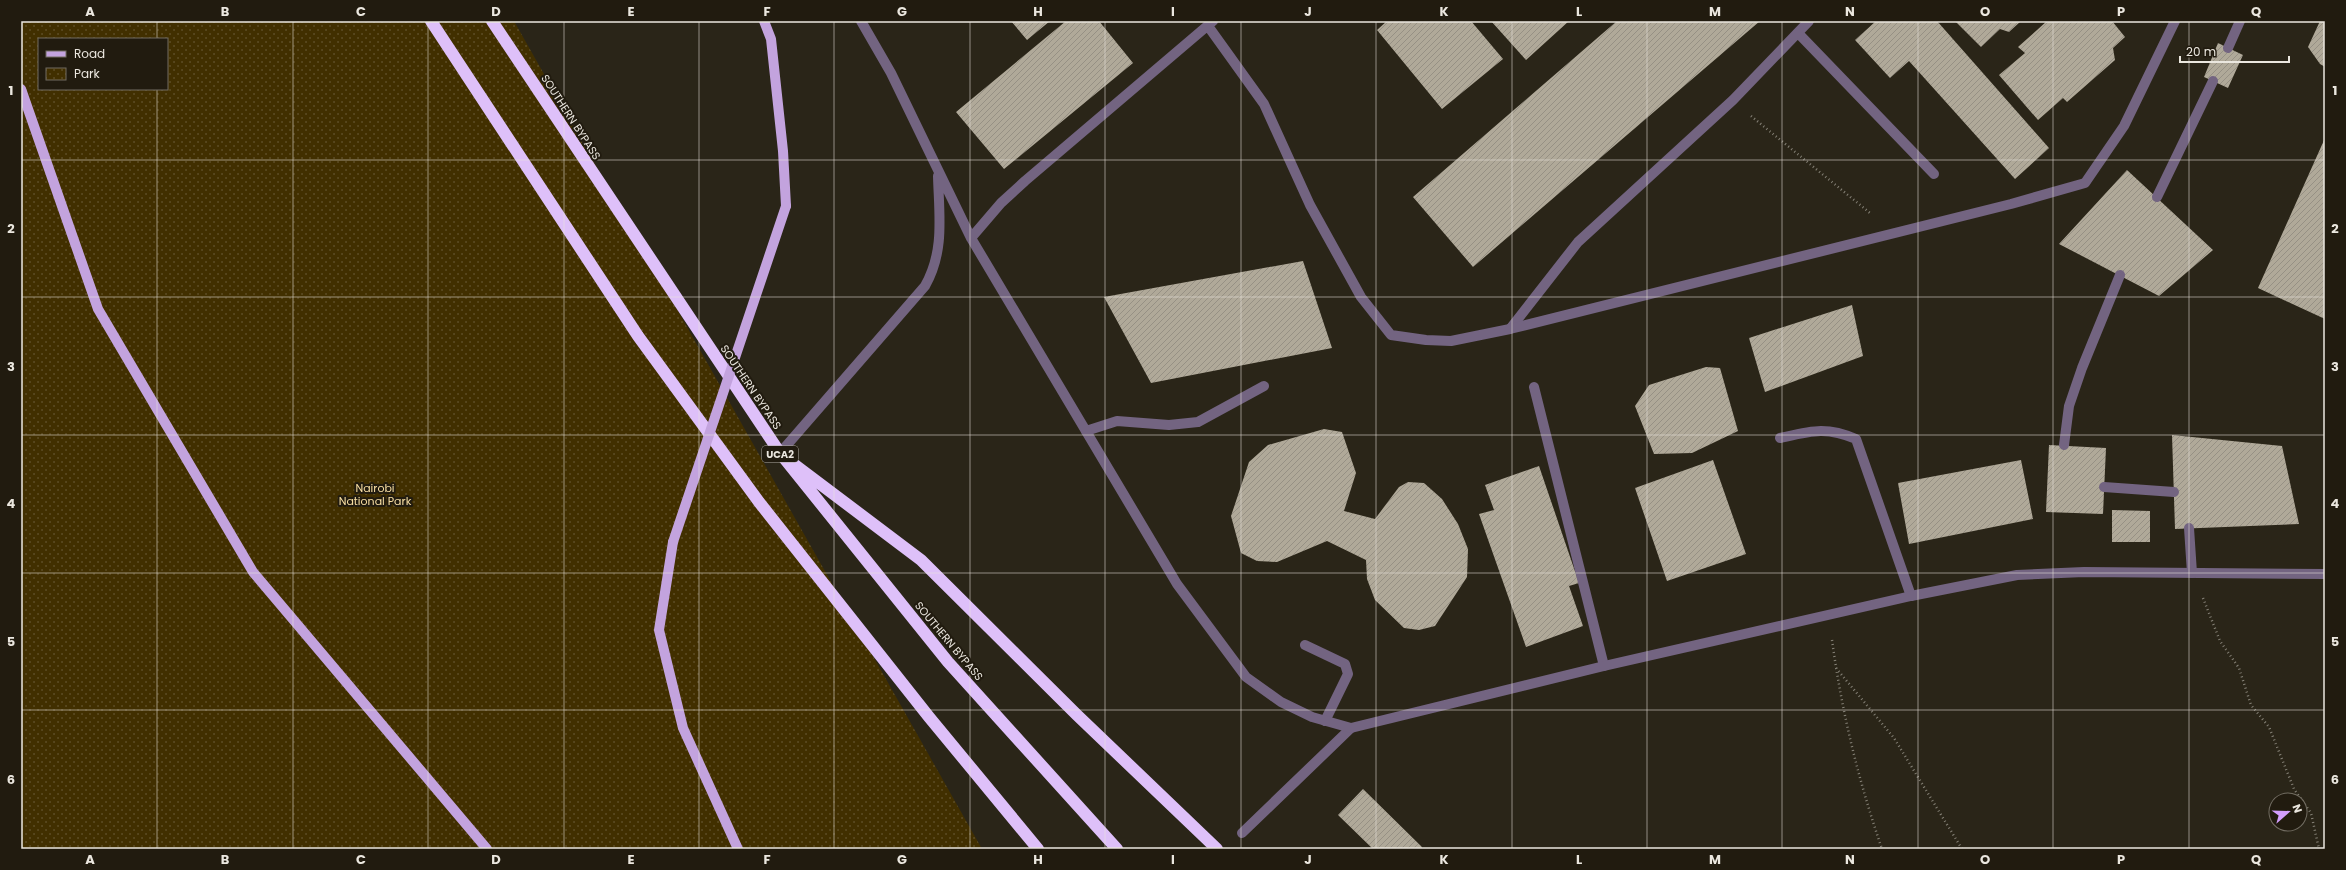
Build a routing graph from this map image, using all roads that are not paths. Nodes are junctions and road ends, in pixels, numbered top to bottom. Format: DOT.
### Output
graph roads {
  1 [pos="431,21"];
  2 [pos="492,21"];
  3 [pos="764,21"];
  4 [pos="861,21"];
  5 [pos="1809,21"];
  6 [pos="2175,21"];
  7 [pos="2240,21"];
  8 [pos="1211,23"];
  9 [pos="1798,33"];
  10 [pos="2228,48"];
  11 [pos="2213,81"];
  12 [pos="21,90"];
  13 [pos="938,172"];
  14 [pos="1934,174"];
  15 [pos="2157,197"];
  16 [pos="971,238"];
  17 [pos="2120,275"];
  18 [pos="1510,329"];
  19 [pos="1264,386"];
  20 [pos="1534,387"];
  21 [pos="1086,431"];
  22 [pos="1780,438"];
  23 [pos="2064,445"];
  24 [pos="780,453"];
  25 [pos="2104,487"];
  26 [pos="2174,492"];
  27 [pos="2188,528"];
  28 [pos="2192,573"];
  29 [pos="2325,574"];
  30 [pos="1911,596"];
  31 [pos="1305,645"];
  32 [pos="1604,666"];
  33 [pos="1325,721"];
  34 [pos="1351,728"];
  35 [pos="1242,833"];
  36 [pos="487,849"];
  37 [pos="738,849"];
  38 [pos="1038,849"];
  39 [pos="1117,849"];
  40 [pos="1217,849"];
  1 -- 38 [label="highway"];
  2 -- 24 [label="highway, SOUTHERN BYPASS / UCA2"];
  3 -- 37 [label="main road, bridge"];
  4 -- 13 [label="street"];
  5 -- 9 [label="street"];
  6 -- 18 [label="street"];
  7 -- 10 [label="street"];
  8 -- 16 [label="street"];
  8 -- 18 [label="street"];
  9 -- 14 [label="street"];
  9 -- 18 [label="street"];
  11 -- 15 [label="street"];
  12 -- 36 [label="main road"];
  13 -- 16 [label="street"];
  13 -- 24 [label="street"];
  16 -- 21 [label="street"];
  17 -- 23 [label="street"];
  19 -- 21 [label="street"];
  20 -- 32 [label="street"];
  21 -- 33 [label="street"];
  22 -- 30 [label="street"];
  24 -- 39 [label="highway, SOUTHERN BYPASS / UCA2"];
  24 -- 40 [label="highway"];
  25 -- 26 [label="street"];
  27 -- 28 [label="street"];
  28 -- 29 [label="street"];
  28 -- 30 [label="street"];
  30 -- 32 [label="street"];
  31 -- 33 [label="street"];
  32 -- 34 [label="street"];
  33 -- 34 [label="street"];
  34 -- 35 [label="street"];
}
